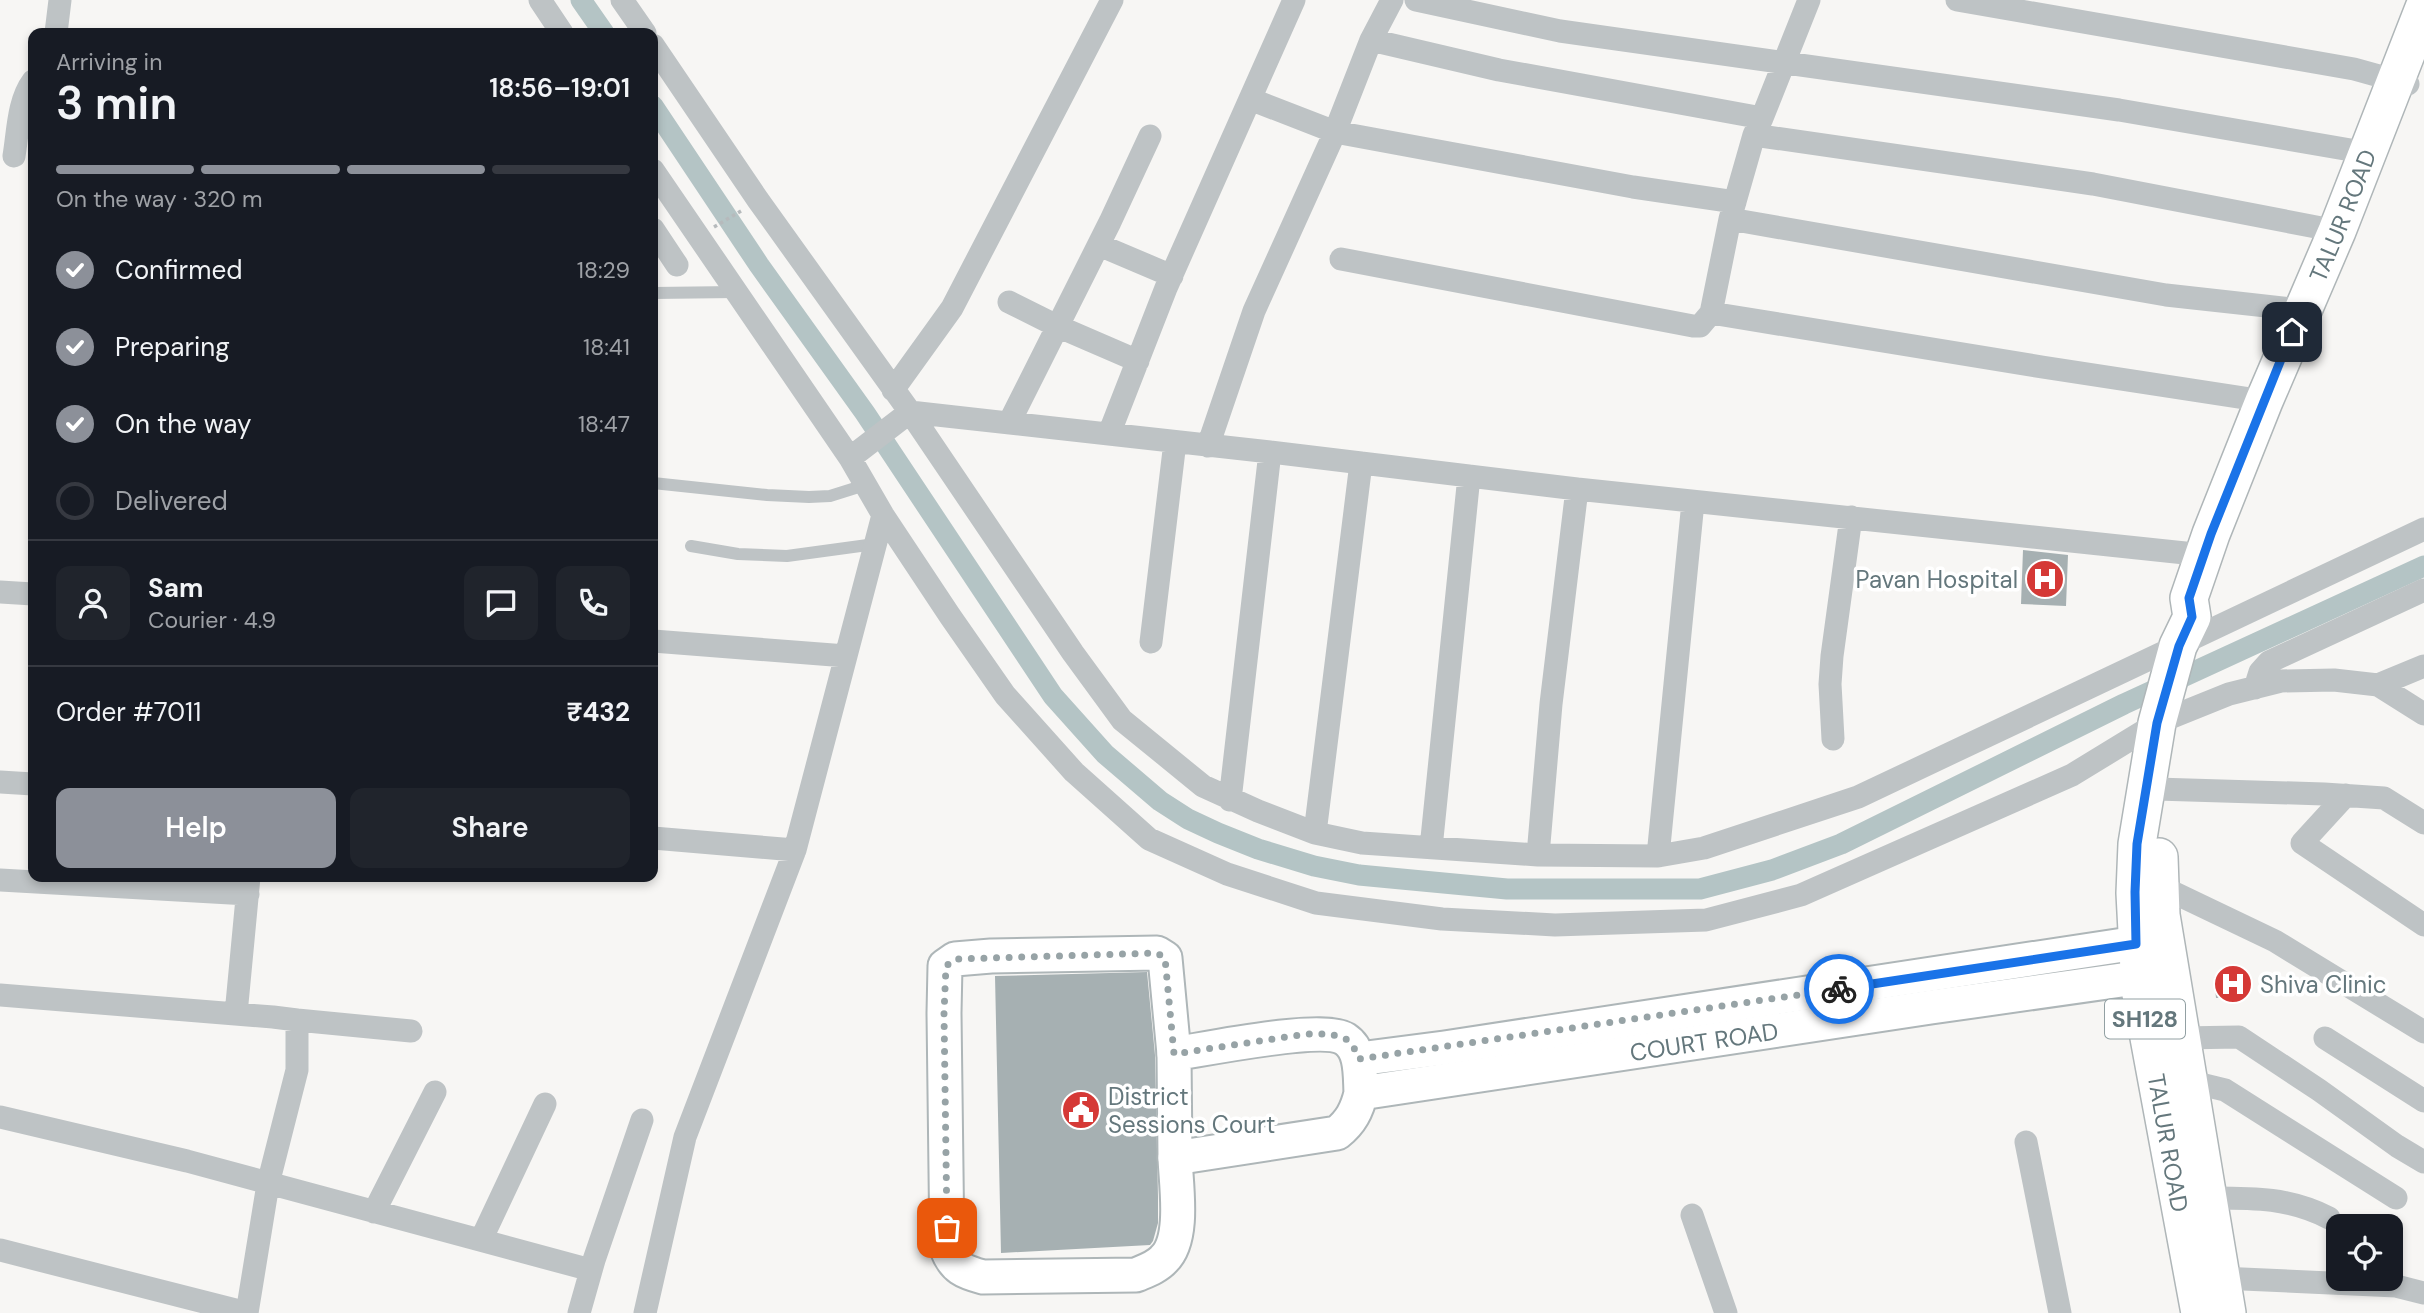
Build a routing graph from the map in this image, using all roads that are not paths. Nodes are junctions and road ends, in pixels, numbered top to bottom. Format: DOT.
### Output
graph roads {
  1 [pos="60,0"];
  2 [pos="540,0"];
  3 [pos="622,0"];
  4 [pos="1112,0"];
  5 [pos="1294,0"];
  6 [pos="1392,0"];
  7 [pos="1416,0"];
  8 [pos="1809,0"];
  9 [pos="1957,0"];
  10 [pos="2424,8"];
  11 [pos="57,28"];
  12 [pos="559,28"];
  13 [pos="642,28"];
  14 [pos="1371,40"];
  15 [pos="658,52"];
  16 [pos="1785,62"];
  17 [pos="2411,74"];
  18 [pos="28,87"];
  19 [pos="1250,99"];
  20 [pos="1758,127"];
  21 [pos="1335,132"];
  22 [pos="1150,136"];
  23 [pos="2368,153"];
  24 [pos="16,156"];
  25 [pos="658,177"];
  26 [pos="1732,210"];
  27 [pos="2337,231"];
  28 [pos="658,236"];
  29 [pos="1099,245"];
  30 [pos="1341,259"];
  31 [pos="677,265"];
  32 [pos="1172,276"];
  33 [pos="736,292"];
  34 [pos="658,293"];
  35 [pos="1009,302"];
  36 [pos="2302,310"];
  37 [pos="1711,313"];
  38 [pos="1057,326"];
  39 [pos="1138,360"];
  40 [pos="893,390"];
  41 [pos="2264,401"];
  42 [pos="903,417"];
  43 [pos="1009,423"];
  44 [pos="1108,435"];
  45 [pos="1175,442"];
  46 [pos="1208,446"];
  47 [pos="1270,452"];
  48 [pos="857,453"];
  49 [pos="1361,463"];
  50 [pos="1469,476"];
  51 [pos="658,483"];
  52 [pos="865,485"];
  53 [pos="1577,489"];
  54 [pos="1693,502"];
  55 [pos="883,515"];
  56 [pos="1851,517"];
  57 [pos="2424,529"];
  58 [pos="875,544"];
  59 [pos="691,546"];
  60 [pos="2204,555"];
  61 [pos="2424,590"];
  62 [pos="0,592"];
  63 [pos="28,594"];
  64 [pos="2185,632"];
  65 [pos="658,641"];
  66 [pos="1151,642"];
  67 [pos="846,656"];
  68 [pos="2424,666"];
  69 [pos="2378,685"];
  70 [pos="2255,688"];
  71 [pos="2424,714"];
  72 [pos="2157,723"];
  73 [pos="1833,739"];
  74 [pos="0,782"];
  75 [pos="28,785"];
  76 [pos="2156,789"];
  77 [pos="2346,795"];
  78 [pos="1230,800"];
  79 [pos="2424,823"];
  80 [pos="1315,833"];
  81 [pos="658,838"];
  82 [pos="1431,848"];
  83 [pos="795,850"];
  84 [pos="1538,855"];
  85 [pos="1658,856"];
  86 [pos="0,880"];
  87 [pos="28,881"];
  88 [pos="99,882"];
  89 [pos="248,885"];
  90 [pos="2160,886"];
  91 [pos="2424,925"];
  92 [pos="2152,959"];
  93 [pos="0,995"];
  94 [pos="236,1014"];
  95 [pos="297,1020"];
  96 [pos="411,1031"];
  97 [pos="2424,1032"];
  98 [pos="2181,1038"];
  99 [pos="2325,1038"];
  100 [pos="1174,1054"];
  101 [pos="1359,1059"];
  102 [pos="2188,1081"];
  103 [pos="435,1092"];
  104 [pos="1362,1093"];
  105 [pos="2424,1101"];
  106 [pos="545,1104"];
  107 [pos="0,1117"];
  108 [pos="642,1120"];
  109 [pos="2026,1142"];
  110 [pos="1175,1158"];
  111 [pos="2424,1162"];
  112 [pos="268,1184"];
  113 [pos="2206,1198"];
  114 [pos="2396,1198"];
  115 [pos="374,1212"];
  116 [pos="1692,1216"];
  117 [pos="2326,1216"];
  118 [pos="481,1240"];
  119 [pos="0,1250"];
  120 [pos="592,1270"];
  121 [pos="2424,1293"];
  122 [pos="2224,1296"];
  123 [pos="247,1313"];
  124 [pos="579,1313"];
  125 [pos="645,1313"];
  126 [pos="1726,1313"];
  127 [pos="2060,1313"];
  128 [pos="2200,1313"];
  1 -- 11 [label="street"];
  2 -- 12 [label="street"];
  3 -- 13 [label="street"];
  4 -- 40 [label="street"];
  5 -- 19 [label="street"];
  6 -- 14 [label="street"];
  7 -- 16 [label="street"];
  8 -- 16 [label="street"];
  9 -- 17 [label="street"];
  10 -- 17 [label="main road, TALUR ROAD / SH128"];
  14 -- 20 [label="street"];
  14 -- 21 [label="street"];
  15 -- 40 [label="street"];
  16 -- 20 [label="street"];
  16 -- 23 [label="street"];
  17 -- 23 [label="main road, TALUR ROAD / SH128"];
  17 -- 64 [label="main road, TALUR ROAD / SH128"];
  18 -- 24 [label="street"];
  19 -- 21 [label="street"];
  19 -- 32 [label="street"];
  20 -- 26 [label="street"];
  20 -- 27 [label="street"];
  21 -- 26 [label="street"];
  21 -- 46 [label="street"];
  22 -- 29 [label="street"];
  23 -- 27 [label="main road, TALUR ROAD / SH128"];
  25 -- 33 [label="street"];
  26 -- 36 [label="street"];
  26 -- 37 [label="street"];
  27 -- 36 [label="main road, TALUR ROAD / SH128"];
  28 -- 31 [label="street"];
  29 -- 32 [label="street"];
  29 -- 38 [label="street"];
  30 -- 37 [label="street"];
  32 -- 39 [label="street"];
  33 -- 34 [label="lane"];
  33 -- 48 [label="street"];
  35 -- 38 [label="street"];
  36 -- 41 [label="main road, TALUR ROAD / SH128"];
  37 -- 41 [label="street"];
  38 -- 39 [label="street"];
  38 -- 43 [label="street"];
  39 -- 44 [label="street"];
  40 -- 42 [label="street"];
  41 -- 60 [label="main road, TALUR ROAD / SH128"];
  42 -- 43 [label="street"];
  42 -- 48 [label="street"];
  42 -- 78 [label="street"];
  43 -- 44 [label="street"];
  44 -- 45 [label="street"];
  45 -- 46 [label="street"];
  45 -- 66 [label="street"];
  46 -- 47 [label="street"];
  47 -- 49 [label="street"];
  47 -- 78 [label="street"];
  48 -- 52 [label="street"];
  49 -- 50 [label="street"];
  49 -- 80 [label="street"];
  50 -- 53 [label="street"];
  50 -- 82 [label="street"];
  51 -- 52 [label="lane"];
  52 -- 55 [label="street"];
  53 -- 54 [label="street"];
  53 -- 84 [label="street"];
  54 -- 56 [label="street"];
  54 -- 85 [label="street"];
  55 -- 58 [label="street"];
  55 -- 72 [label="street"];
  56 -- 60 [label="street"];
  56 -- 73 [label="street"];
  57 -- 64 [label="street"];
  58 -- 59 [label="lane"];
  58 -- 67 [label="street"];
  60 -- 64 [label="main road, TALUR ROAD / SH128"];
  61 -- 70 [label="street"];
  62 -- 63 [label="street"];
  64 -- 72 [label="main road, TALUR ROAD / SH128"];
  64 -- 85 [label="street"];
  65 -- 67 [label="street"];
  67 -- 83 [label="street"];
  68 -- 69 [label="street"];
  69 -- 70 [label="street"];
  69 -- 71 [label="street"];
  70 -- 72 [label="street"];
  72 -- 76 [label="main road, TALUR ROAD / SH128"];
  72 -- 92 [label="main road, TALUR ROAD / SH128"];
  74 -- 75 [label="street"];
  76 -- 77 [label="street"];
  76 -- 90 [label="main road, TALUR ROAD / SH128"];
  77 -- 79 [label="street"];
  77 -- 91 [label="street"];
  78 -- 80 [label="street"];
  80 -- 82 [label="street"];
  81 -- 83 [label="street"];
  82 -- 84 [label="street"];
  83 -- 125 [label="street"];
  84 -- 85 [label="street"];
  86 -- 87 [label="street"];
  88 -- 89 [label="street"];
  89 -- 94 [label="street"];
  90 -- 92 [label="main road, TALUR ROAD / SH128"];
  90 -- 97 [label="street"];
  92 -- 98 [label="main road, TALUR ROAD / SH128"];
  92 -- 101 [label="street, COURT ROAD"];
  92 -- 104 [label="street, COURT ROAD"];
  92 -- 128 [label="main road, TALUR ROAD / SH128"];
  93 -- 94 [label="street"];
  94 -- 95 [label="street"];
  95 -- 96 [label="street"];
  95 -- 112 [label="street"];
  98 -- 102 [label="main road, TALUR ROAD / SH128"];
  98 -- 111 [label="street"];
  99 -- 105 [label="street"];
  100 -- 101 [label="street"];
  100 -- 110 [label="street"];
  100 -- 110 [label="street"];
  101 -- 104 [label="street"];
  102 -- 113 [label="main road, TALUR ROAD / SH128"];
  102 -- 114 [label="street"];
  103 -- 115 [label="street"];
  104 -- 110 [label="street"];
  106 -- 118 [label="street"];
  107 -- 112 [label="street"];
  108 -- 120 [label="street"];
  109 -- 127 [label="street"];
  112 -- 115 [label="street"];
  112 -- 123 [label="street"];
  113 -- 117 [label="street"];
  113 -- 122 [label="main road, TALUR ROAD / SH128"];
  115 -- 118 [label="street"];
  116 -- 126 [label="street"];
  118 -- 120 [label="street"];
  119 -- 123 [label="street"];
  120 -- 124 [label="street"];
  121 -- 122 [label="street"];
}
